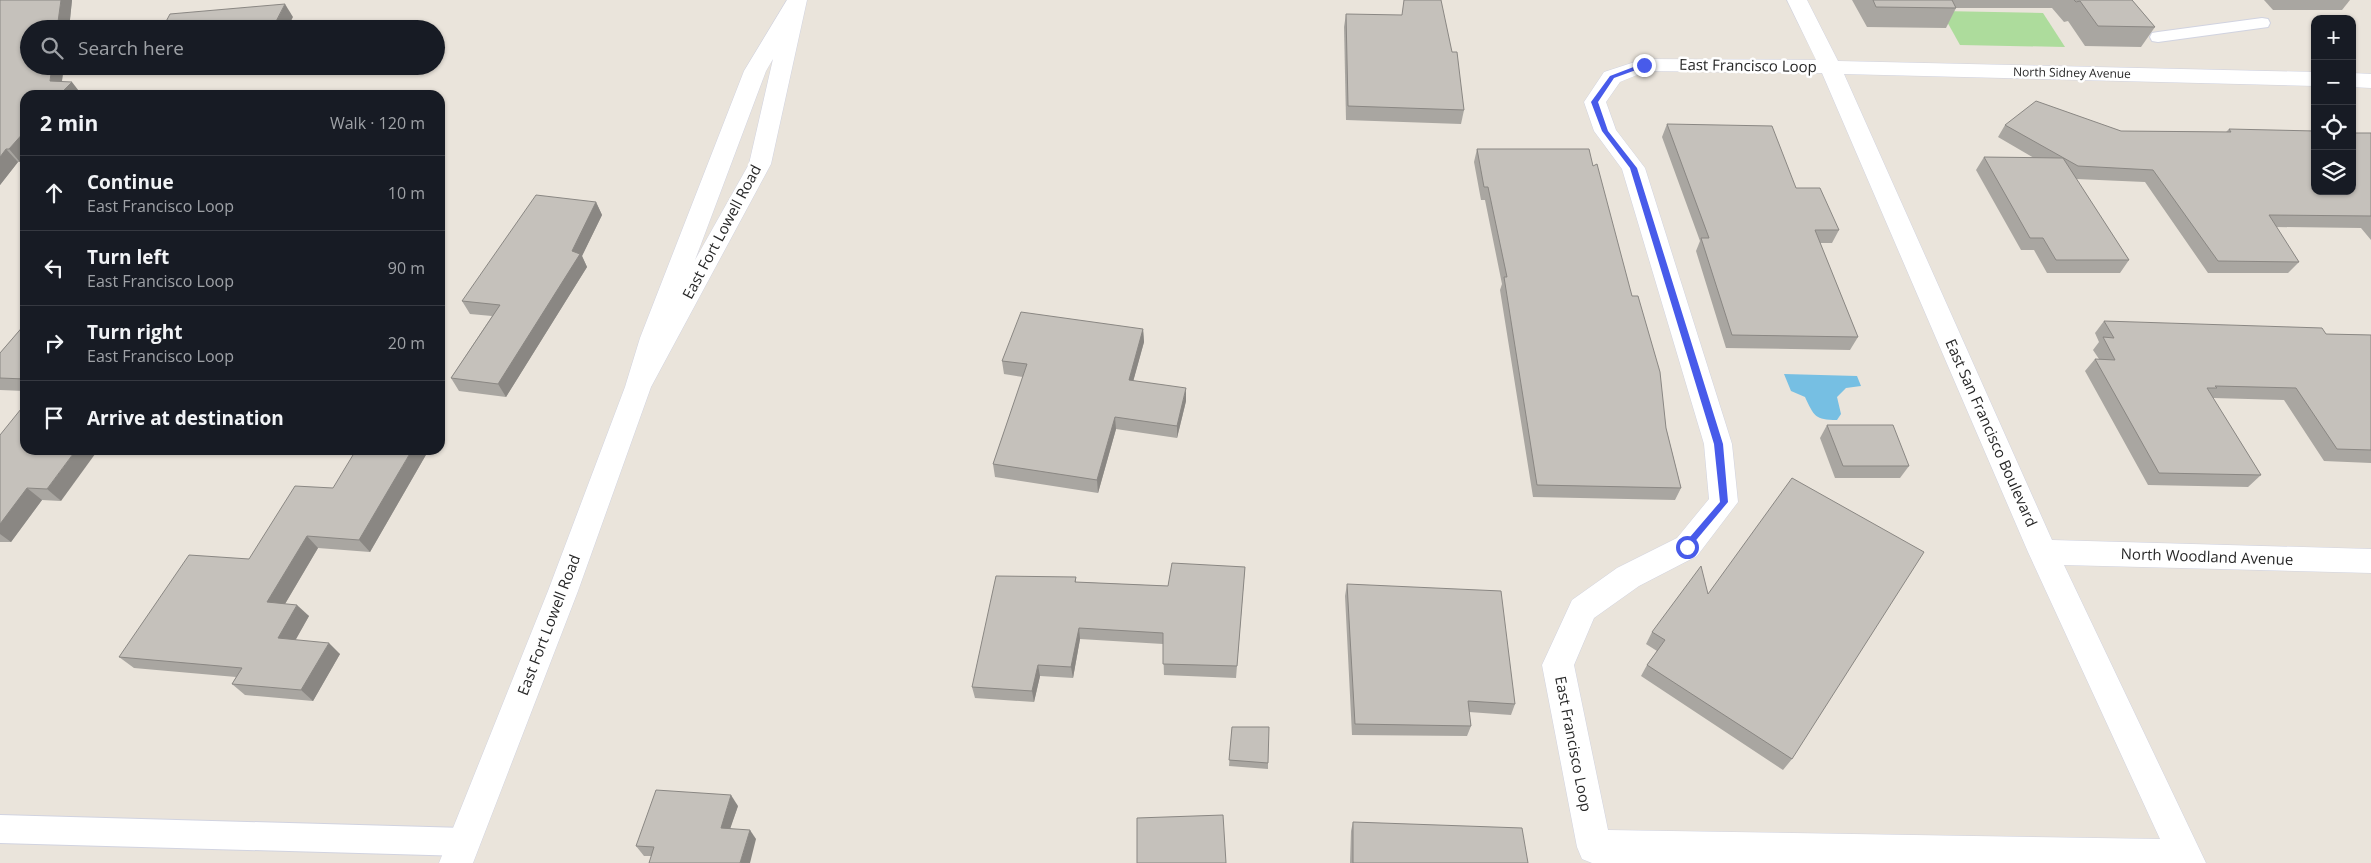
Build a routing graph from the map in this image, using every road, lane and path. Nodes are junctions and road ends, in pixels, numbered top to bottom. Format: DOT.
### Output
graph roads {
  1 [pos="1797,0"];
  2 [pos="795,4"];
  3 [pos="2262,23"];
  4 [pos="2158,36"];
  5 [pos="1830,67"];
  6 [pos="2311,79"];
  7 [pos="2356,80"];
  8 [pos="2371,81"];
  9 [pos="638,387"];
  10 [pos="2043,552"];
  11 [pos="2371,561"];
  12 [pos="0,829"];
  13 [pos="460,853"];
  14 [pos="2187,859"];
  1 -- 5 [label="street, East San Francisco Boulevard"];
  2 -- 9 [label="street, East Fort Lowell Road"];
  2 -- 9 [label="street, East Fort Lowell Road"];
  3 -- 4 [label="lane"];
  5 -- 6 [label="street, North Sidney Avenue"];
  5 -- 10 [label="street, East San Francisco Boulevard"];
  5 -- 14 [label="street, East Francisco Loop"];
  7 -- 8 [label="street"];
  9 -- 13 [label="street, East Fort Lowell Road"];
  10 -- 11 [label="street, North Woodland Avenue"];
  10 -- 14 [label="street, East San Francisco Boulevard"];
  12 -- 13 [label="lane"];
}
